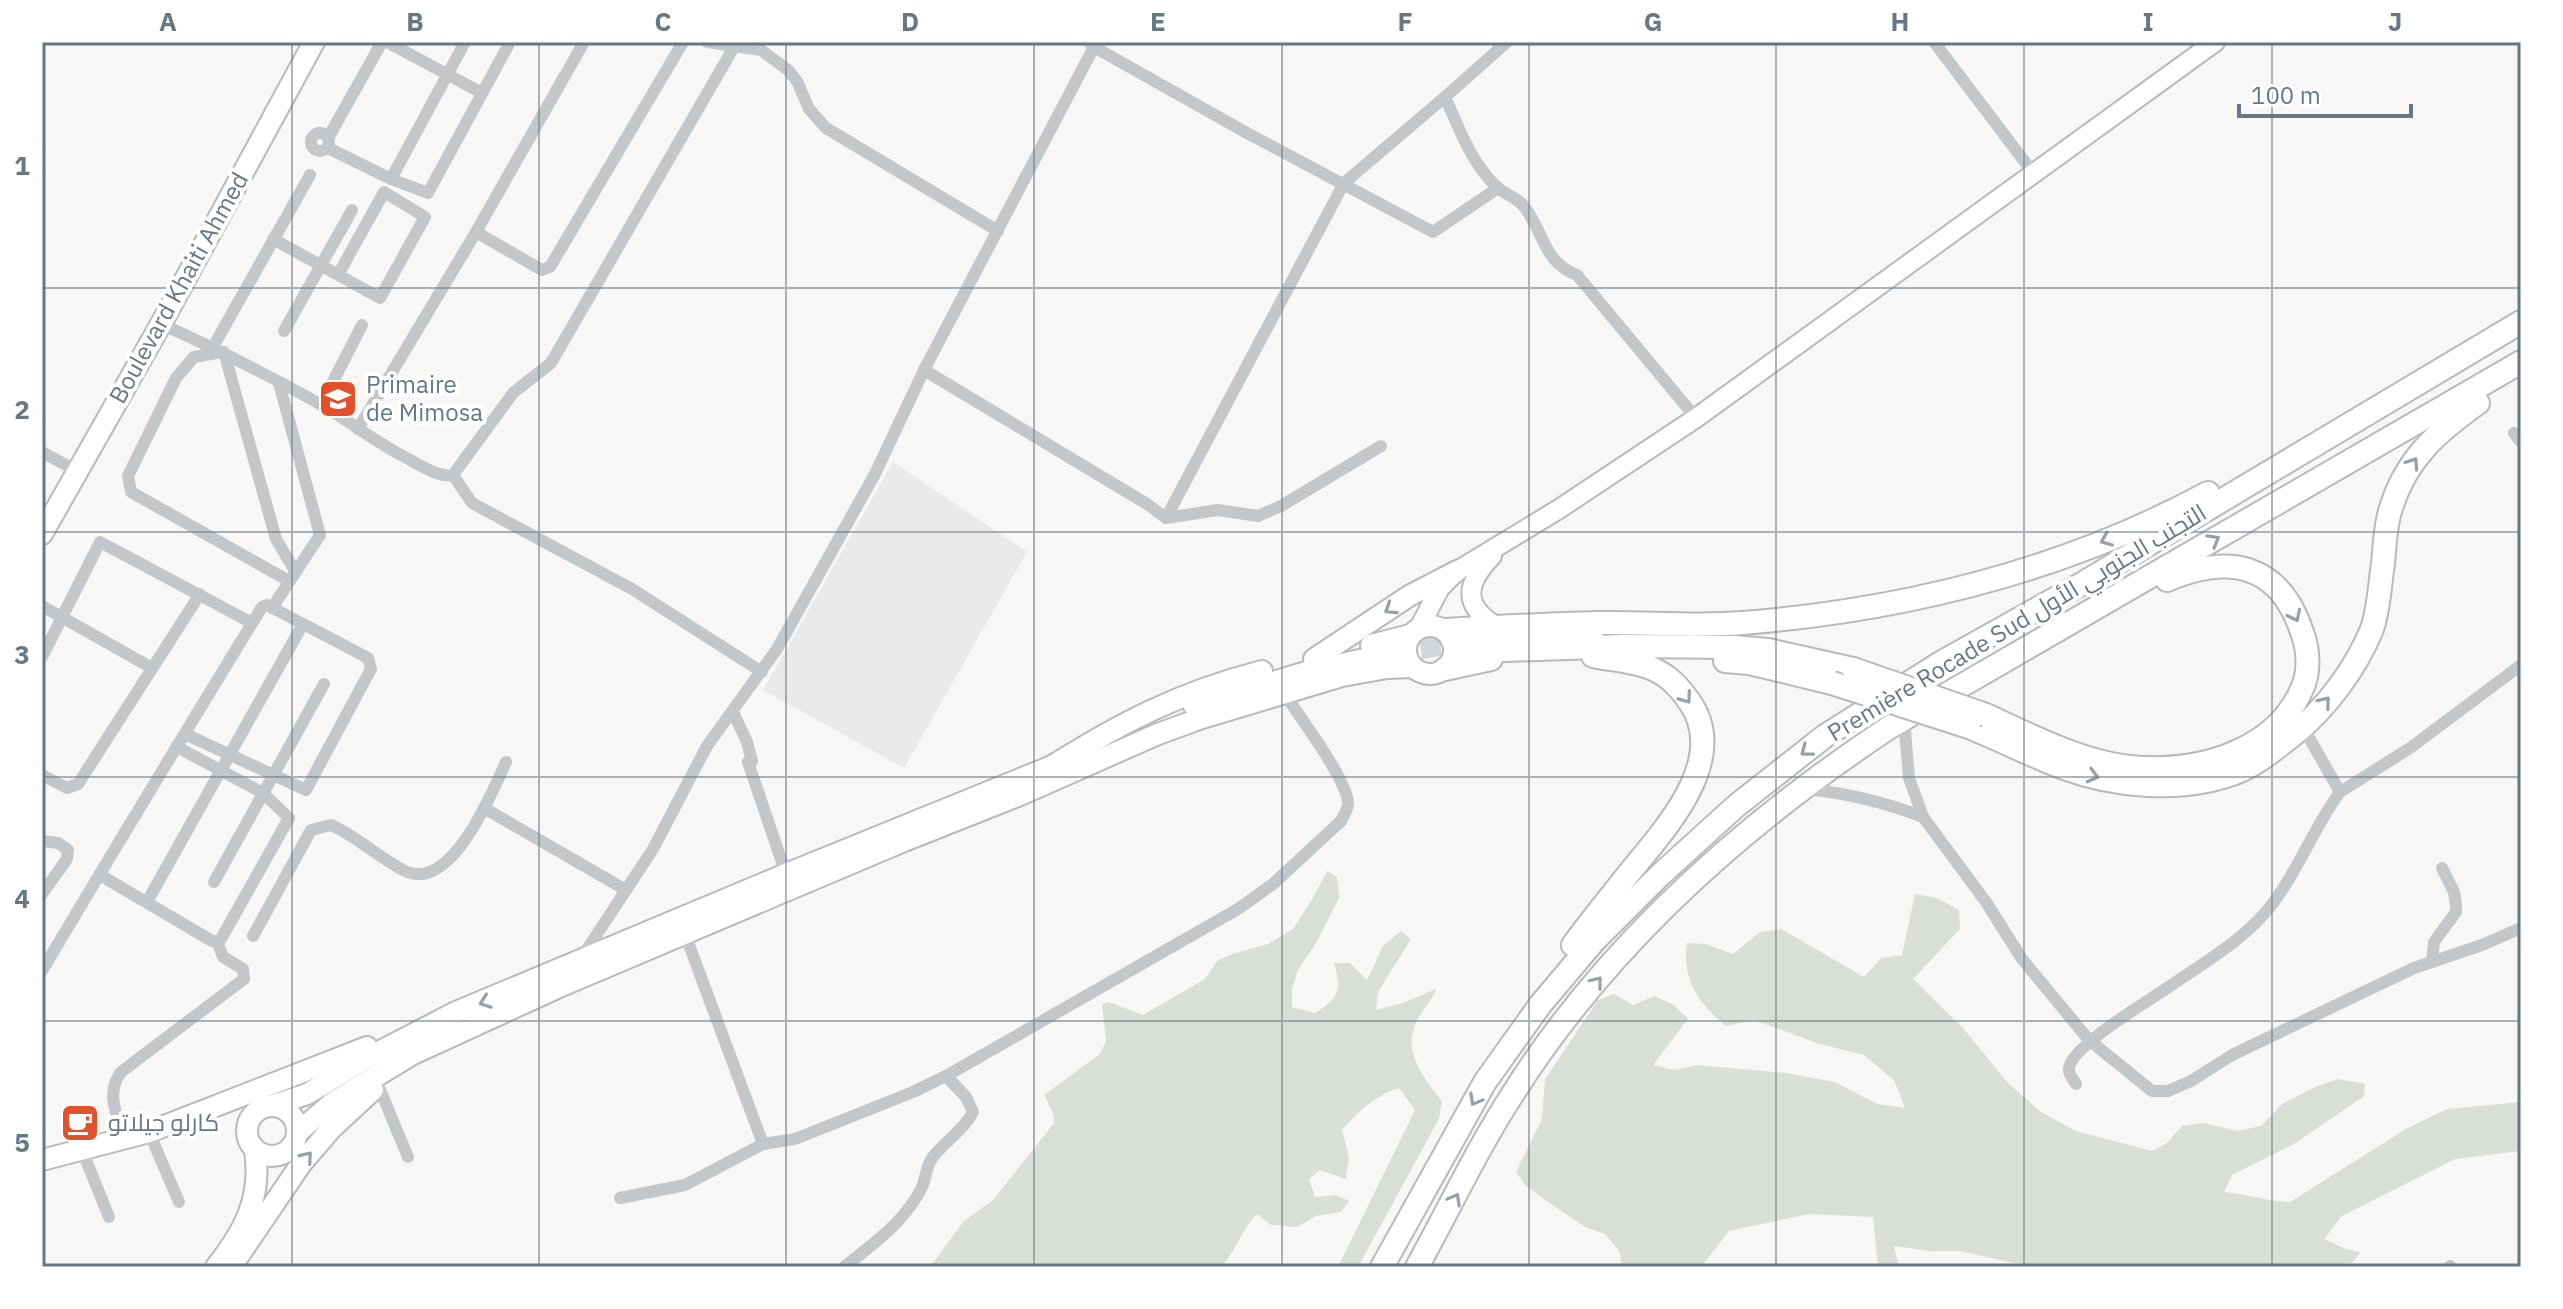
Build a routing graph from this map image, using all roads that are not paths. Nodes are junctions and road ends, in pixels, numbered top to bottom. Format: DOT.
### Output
graph roads {
  1 [pos="314,42"];
  2 [pos="385,42"];
  3 [pos="465,42"];
  4 [pos="510,42"];
  5 [pos="584,42"];
  6 [pos="683,42"];
  7 [pos="707,42"];
  8 [pos="1507,42"];
  9 [pos="1934,42"];
  10 [pos="2215,42"];
  11 [pos="1092,45"];
  12 [pos="762,46"];
  13 [pos="734,47"];
  14 [pos="447,74"];
  15 [pos="482,93"];
  16 [pos="1445,97"];
  17 [pos="2034,174"];
  18 [pos="310,175"];
  19 [pos="391,179"];
  20 [pos="1344,183"];
  21 [pos="1498,188"];
  22 [pos="352,210"];
  23 [pos="998,231"];
  24 [pos="476,232"];
  25 [pos="273,239"];
  26 [pos="321,266"];
  27 [pos="338,275"];
  28 [pos="2521,321"];
  29 [pos="161,324"];
  30 [pos="362,325"];
  31 [pos="284,331"];
  32 [pos="220,350"];
  33 [pos="2521,362"];
  34 [pos="924,370"];
  35 [pos="2521,373"];
  36 [pos="279,383"];
  37 [pos="321,405"];
  38 [pos="1696,418"];
  39 [pos="358,429"];
  40 [pos="1381,446"];
  41 [pos="42,452"];
  42 [pos="77,471"];
  43 [pos="453,475"];
  44 [pos="1559,509"];
  45 [pos="1166,518"];
  46 [pos="42,534"];
  47 [pos="1496,553"];
  48 [pos="1457,571"];
  49 [pos="292,576"];
  50 [pos="200,594"];
  51 [pos="42,606"];
  52 [pos="272,608"];
  53 [pos="1839,613"];
  54 [pos="62,617"];
  55 [pos="252,623"];
  56 [pos="303,624"];
  57 [pos="1498,627"];
  58 [pos="1414,632"];
  59 [pos="1447,633"];
  60 [pos="1613,637"];
  61 [pos="1477,641"];
  62 [pos="1768,650"];
  63 [pos="1391,653"];
  64 [pos="1593,656"];
  65 [pos="42,657"];
  66 [pos="1314,659"];
  67 [pos="2521,665"];
  68 [pos="1413,667"];
  69 [pos="152,668"];
  70 [pos="1445,669"];
  71 [pos="762,672"];
  72 [pos="1983,672"];
  73 [pos="324,684"];
  74 [pos="1284,693"];
  75 [pos="733,712"];
  76 [pos="1904,719"];
  77 [pos="1978,721"];
  78 [pos="2303,727"];
  79 [pos="185,734"];
  80 [pos="177,747"];
  81 [pos="229,756"];
  82 [pos="506,762"];
  83 [pos="1049,768"];
  84 [pos="223,769"];
  85 [pos="42,775"];
  86 [pos="273,777"];
  87 [pos="1803,789"];
  88 [pos="2340,792"];
  89 [pos="263,793"];
  90 [pos="484,808"];
  91 [pos="1923,817"];
  92 [pos="42,841"];
  93 [pos="2442,868"];
  94 [pos="786,874"];
  95 [pos="100,875"];
  96 [pos="214,882"];
  97 [pos="626,890"];
  98 [pos="42,894"];
  99 [pos="147,902"];
  100 [pos="2521,928"];
  101 [pos="685,934"];
  102 [pos="253,936"];
  103 [pos="217,941"];
  104 [pos="2432,962"];
  105 [pos="578,963"];
  106 [pos="42,971"];
  107 [pos="456,1012"];
  108 [pos="2089,1040"];
  109 [pos="434,1045"];
  110 [pos="1499,1060"];
  111 [pos="946,1076"];
  112 [pos="2076,1084"];
  113 [pos="378,1085"];
  114 [pos="274,1105"];
  115 [pos="252,1114"];
  116 [pos="192,1116"];
  117 [pos="149,1132"];
  118 [pos="297,1133"];
  119 [pos="125,1139"];
  120 [pos="763,1144"];
  121 [pos="82,1150"];
  122 [pos="255,1150"];
  123 [pos="285,1153"];
  124 [pos="408,1157"];
  125 [pos="42,1160"];
  126 [pos="620,1198"];
  127 [pos="179,1202"];
  128 [pos="109,1217"];
  129 [pos="235,1263"];
  130 [pos="216,1267"];
  131 [pos="844,1267"];
  132 [pos="1382,1267"];
  133 [pos="1417,1267"];
  1 -- 29 [label="highway, Boulevard Khaiti Ahmed"];
  2 -- 14 [label="street"];
  2 -- 19 [label="street"];
  3 -- 14 [label="street"];
  4 -- 15 [label="street"];
  5 -- 24 [label="street"];
  6 -- 24 [label="street"];
  7 -- 13 [label="street"];
  8 -- 16 [label="street"];
  9 -- 17 [label="street"];
  10 -- 17 [label="main road"];
  11 -- 20 [label="street"];
  11 -- 23 [label="street"];
  12 -- 13 [label="street"];
  12 -- 23 [label="street"];
  13 -- 43 [label="street"];
  14 -- 15 [label="street"];
  14 -- 19 [label="street"];
  15 -- 19 [label="street"];
  16 -- 20 [label="street"];
  16 -- 21 [label="street"];
  17 -- 38 [label="main road"];
  18 -- 25 [label="street"];
  20 -- 21 [label="street"];
  20 -- 45 [label="street"];
  21 -- 38 [label="street"];
  22 -- 26 [label="street"];
  23 -- 34 [label="street"];
  24 -- 39 [label="street"];
  25 -- 26 [label="street"];
  25 -- 32 [label="street"];
  26 -- 27 [label="street"];
  26 -- 31 [label="street"];
  27 -- 27 [label="street"];
  28 -- 53 [label="highway, one-way"];
  28 -- 110 [label="highway, Première Rocade Sud التجنب الجنوبي الأول, one-way"];
  29 -- 32 [label="street"];
  29 -- 42 [label="highway, Boulevard Khaiti Ahmed"];
  30 -- 37 [label="street"];
  32 -- 36 [label="street"];
  32 -- 49 [label="street"];
  32 -- 49 [label="street"];
  72 -- 33 [label="highway, Première Rocade Sud التجنب الجنوبي الأول, one-way"];
  34 -- 45 [label="street"];
  34 -- 71 [label="street"];
  78 -- 35 [label="highway, one-way"];
  36 -- 37 [label="street"];
  36 -- 49 [label="street"];
  37 -- 39 [label="street"];
  38 -- 44 [label="main road"];
  39 -- 43 [label="street"];
  40 -- 45 [label="street"];
  41 -- 42 [label="street"];
  42 -- 46 [label="highway, Boulevard Khaiti Ahmed"];
  43 -- 71 [label="street"];
  44 -- 47 [label="main road"];
  44 -- 48 [label="main road"];
  47 -- 57 [label="main road"];
  47 -- 59 [label="main road"];
  48 -- 58 [label="main road"];
  48 -- 66 [label="highway, one-way"];
  49 -- 52 [label="street"];
  50 -- 54 [label="street"];
  50 -- 55 [label="street"];
  50 -- 69 [label="street"];
  51 -- 54 [label="street"];
  52 -- 55 [label="street"];
  52 -- 56 [label="street"];
  53 -- 57 [label="highway"];
  53 -- 60 [label="highway"];
  54 -- 65 [label="street"];
  54 -- 69 [label="street"];
  55 -- 79 [label="street"];
  56 -- 81 [label="street"];
  56 -- 86 [label="street"];
  57 -- 59 [label="highway"];
  58 -- 59 [label="highway"];
  58 -- 66 [label="highway"];
  58 -- 68 [label="highway"];
  59 -- 62 [label="highway"];
  59 -- 70 [label="highway"];
  60 -- 61 [label="highway"];
  60 -- 62 [label="highway"];
  62 -- 77 [label="highway, bridge"];
  63 -- 83 [label="highway"];
  64 -- 70 [label="highway"];
  64 -- 77 [label="highway, bridge"];
  64 -- 110 [label="highway, one-way"];
  66 -- 83 [label="highway"];
  67 -- 88 [label="street"];
  68 -- 70 [label="highway"];
  68 -- 74 [label="highway"];
  69 -- 85 [label="street"];
  71 -- 75 [label="street"];
  72 -- 76 [label="highway, Première Rocade Sud التجنب الجنوبي الأول"];
  72 -- 77 [label="highway, one-way"];
  73 -- 86 [label="street"];
  74 -- 101 [label="highway"];
  74 -- 111 [label="street"];
  75 -- 94 [label="street"];
  75 -- 97 [label="street"];
  76 -- 87 [label="highway, Première Rocade Sud التجنب الجنوبي الأول"];
  76 -- 91 [label="street"];
  77 -- 78 [label="highway, one-way"];
  78 -- 88 [label="street"];
  79 -- 80 [label="street"];
  79 -- 81 [label="street"];
  80 -- 84 [label="street"];
  80 -- 95 [label="street"];
  81 -- 84 [label="street"];
  81 -- 86 [label="street"];
  82 -- 90 [label="street"];
  83 -- 94 [label="highway"];
  84 -- 89 [label="street"];
  84 -- 99 [label="street"];
  86 -- 89 [label="street"];
  87 -- 91 [label="street"];
  133 -- 87 [label="highway, Première Rocade Sud التجنب الجنوبي الأول, one-way"];
  88 -- 108 [label="street"];
  89 -- 96 [label="street"];
  89 -- 103 [label="street"];
  90 -- 97 [label="street"];
  90 -- 102 [label="street"];
  91 -- 108 [label="street"];
  92 -- 98 [label="street"];
  93 -- 104 [label="street"];
  94 -- 105 [label="highway"];
  95 -- 99 [label="street"];
  95 -- 106 [label="street"];
  97 -- 105 [label="street"];
  99 -- 103 [label="street"];
  100 -- 104 [label="street"];
  101 -- 109 [label="highway"];
  101 -- 120 [label="street"];
  103 -- 119 [label="street"];
  104 -- 108 [label="street"];
  105 -- 107 [label="highway, one-way"];
  107 -- 114 [label="highway"];
  107 -- 116 [label="highway"];
  108 -- 112 [label="street"];
  109 -- 113 [label="highway"];
  109 -- 118 [label="highway"];
  110 -- 132 [label="highway, Première Rocade Sud التجنب الجنوبي الأول, one-way"];
  111 -- 120 [label="street"];
  111 -- 131 [label="street"];
  113 -- 124 [label="street"];
  129 -- 113 [label="highway, one-way"];
  114 -- 115 [label="highway"];
  114 -- 118 [label="highway"];
  115 -- 116 [label="highway"];
  115 -- 122 [label="highway"];
  116 -- 117 [label="highway"];
  117 -- 119 [label="highway"];
  117 -- 127 [label="street"];
  118 -- 123 [label="highway"];
  119 -- 121 [label="highway"];
  120 -- 126 [label="street"];
  121 -- 125 [label="highway"];
  121 -- 128 [label="street"];
  122 -- 123 [label="highway"];
  122 -- 130 [label="highway"];
  123 -- 129 [label="highway"];
}
